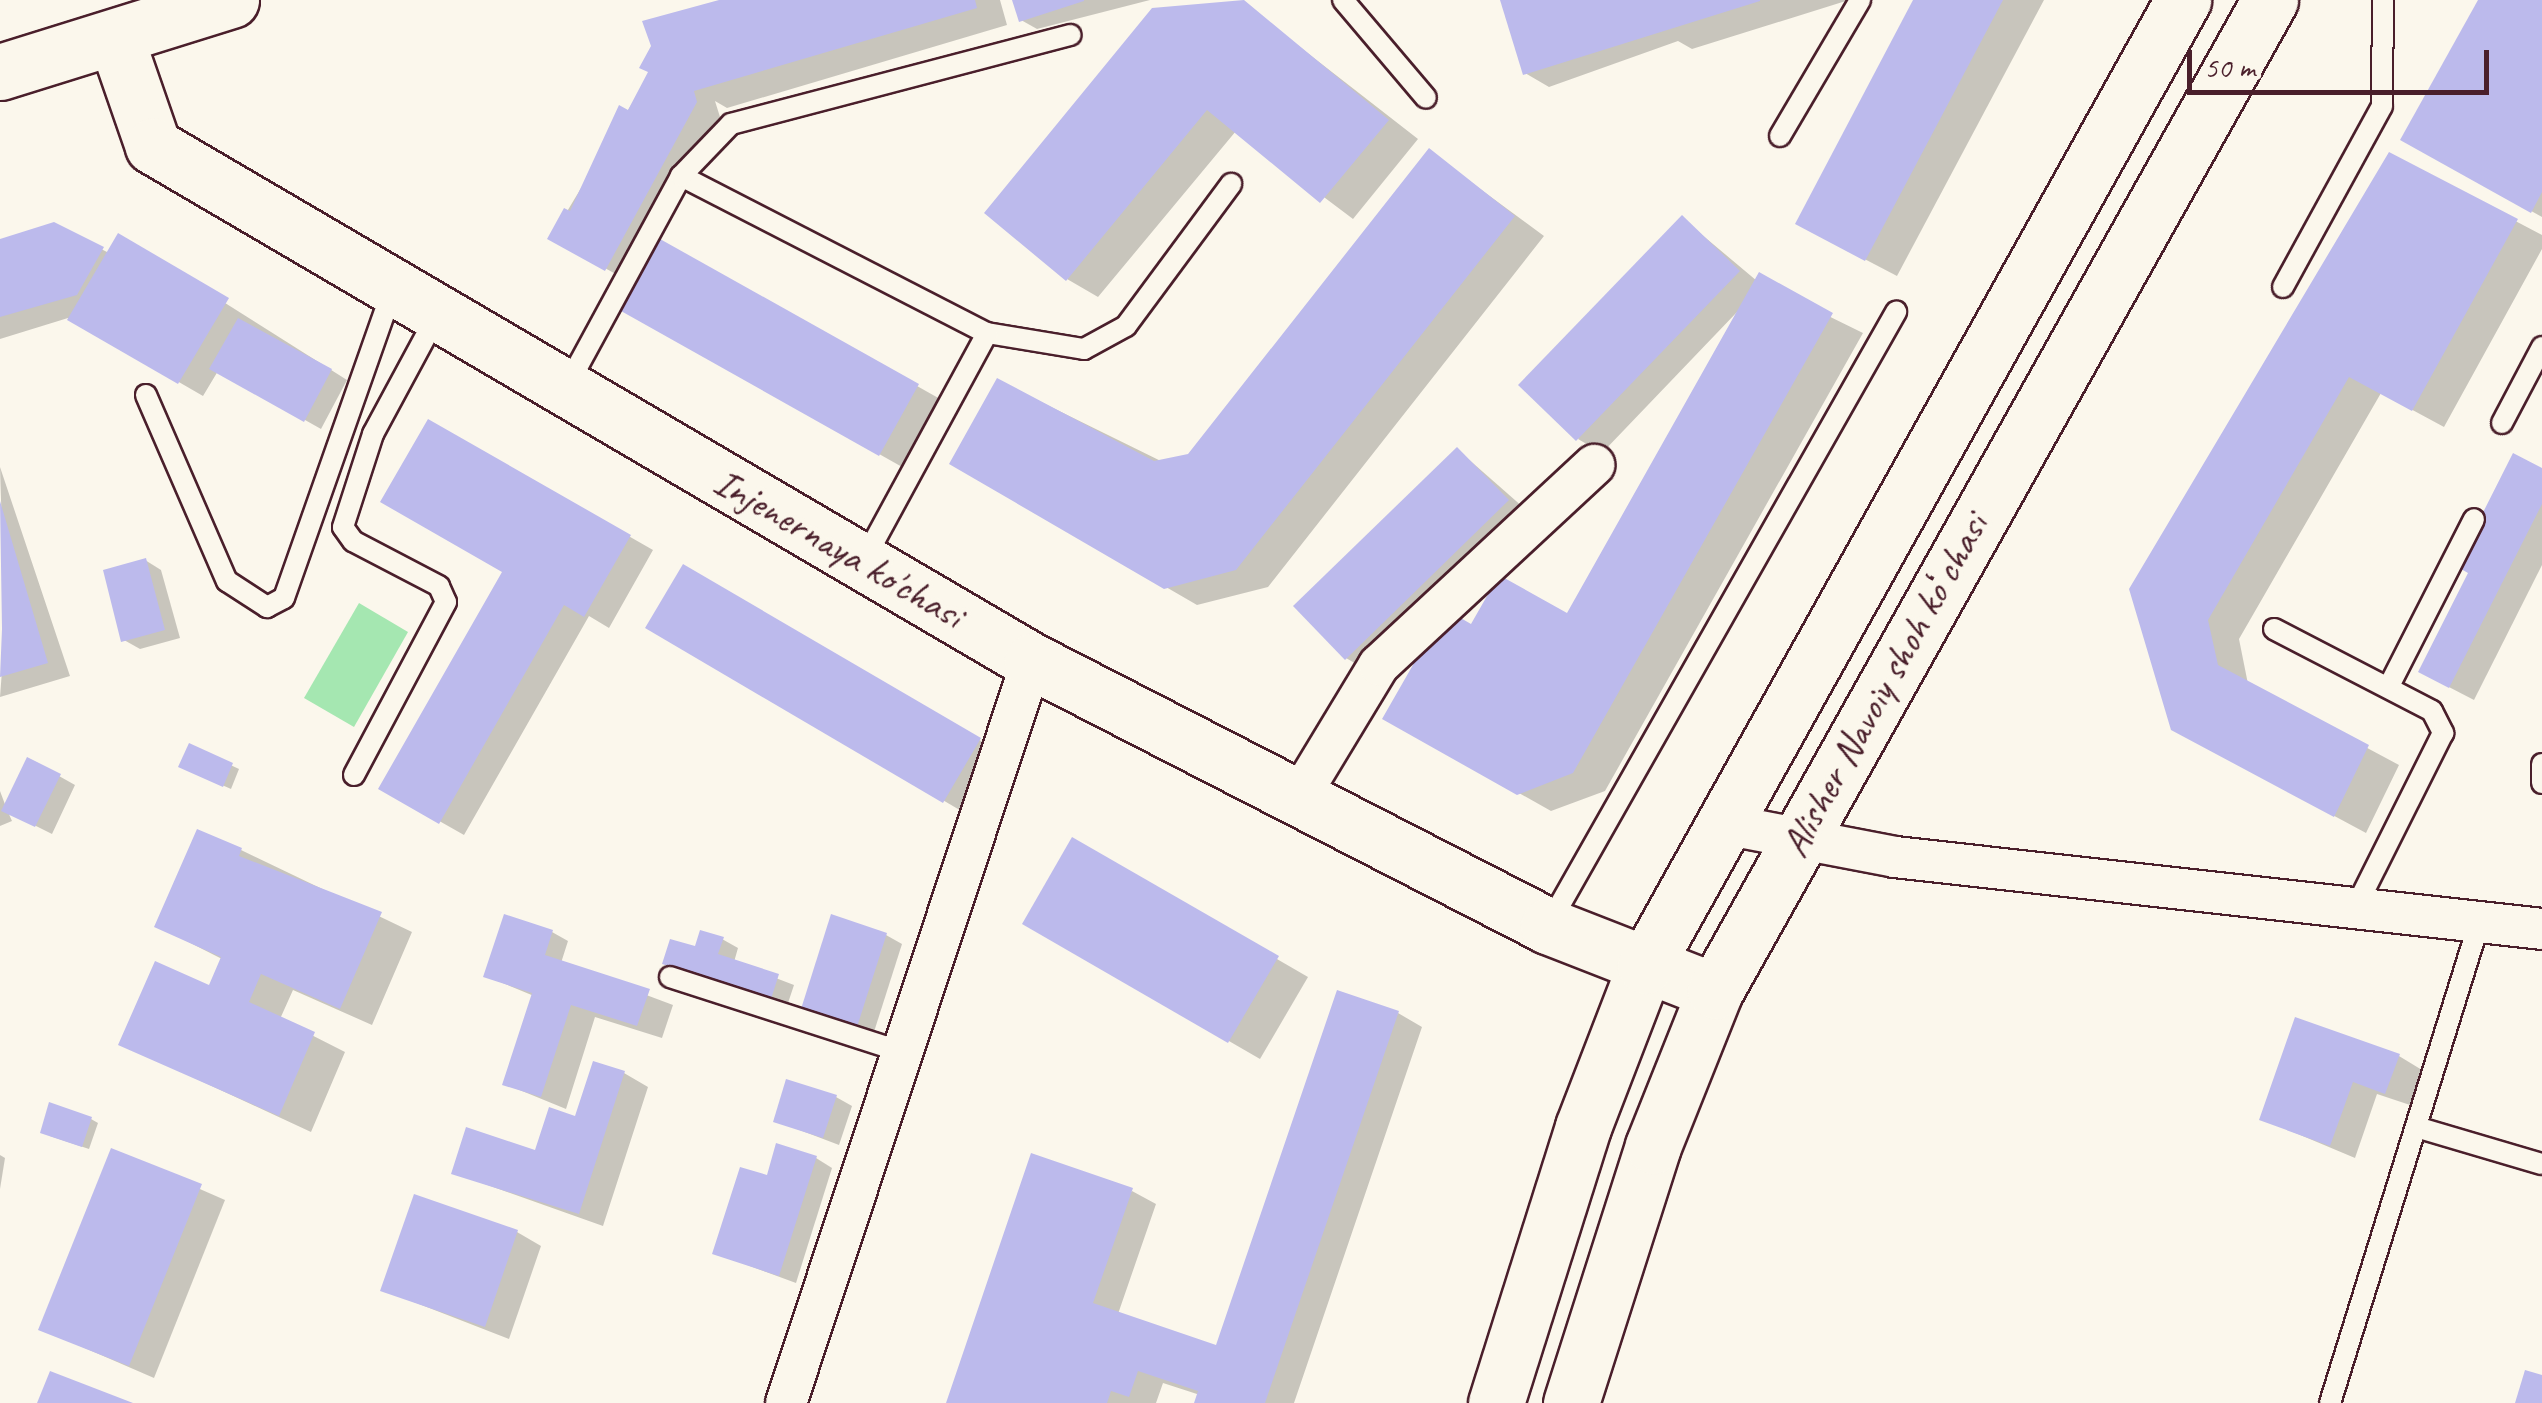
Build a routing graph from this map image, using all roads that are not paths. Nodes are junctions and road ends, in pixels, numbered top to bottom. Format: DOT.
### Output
graph roads {
  1 [pos="230,0"];
  2 [pos="1343,0"];
  3 [pos="1860,0"];
  4 [pos="2183,0"];
  5 [pos="2270,0"];
  6 [pos="2384,0"];
  7 [pos="1071,34"];
  8 [pos="116,39"];
  9 [pos="3,61"];
  10 [pos="1426,98"];
  11 [pos="1780,136"];
  12 [pos="680,176"];
  13 [pos="1231,184"];
  14 [pos="2283,287"];
  15 [pos="416,300"];
  16 [pos="1896,312"];
  17 [pos="987,333"];
  18 [pos="2542,347"];
  19 [pos="566,388"];
  20 [pos="146,395"];
  21 [pos="2502,423"];
  22 [pos="1594,465"];
  23 [pos="2474,519"];
  24 [pos="862,562"];
  25 [pos="2274,629"];
  26 [pos="1032,661"];
  27 [pos="2388,686"];
  28 [pos="2542,764"];
  29 [pos="354,776"];
  30 [pos="2542,783"];
  31 [pos="1299,797"];
  32 [pos="1724,824"];
  33 [pos="1799,836"];
  34 [pos="2353,913"];
  35 [pos="2479,923"];
  36 [pos="1548,926"];
  37 [pos="2542,928"];
  38 [pos="1646,966"];
  39 [pos="670,977"];
  40 [pos="1715,991"];
  41 [pos="902,1052"];
  42 [pos="2416,1127"];
  43 [pos="2542,1164"];
  44 [pos="786,1403"];
  45 [pos="1496,1403"];
  46 [pos="1570,1403"];
  47 [pos="2330,1403"];
  1 -- 8 [label="main road"];
  2 -- 10 [label="lane"];
  3 -- 11 [label="lane"];
  4 -- 32 [label="main road, Alisher Navoiy shoh koʻchasi"];
  5 -- 33 [label="main road, Alisher Navoiy shoh koʻchasi"];
  6 -- 14 [label="lane"];
  7 -- 12 [label="lane"];
  8 -- 9 [label="main road"];
  8 -- 15 [label="main road, Injenernaya ko'chasi"];
  12 -- 17 [label="lane"];
  12 -- 19 [label="lane"];
  13 -- 17 [label="lane"];
  15 -- 19 [label="main road, Injenernaya ko'chasi"];
  15 -- 20 [label="lane"];
  15 -- 29 [label="lane"];
  16 -- 36 [label="lane"];
  17 -- 24 [label="lane"];
  18 -- 21 [label="lane"];
  19 -- 24 [label="main road, Injenernaya ko'chasi"];
  22 -- 31 [label="street"];
  23 -- 27 [label="lane"];
  24 -- 26 [label="main road, Injenernaya ko'chasi"];
  25 -- 27 [label="lane"];
  26 -- 31 [label="main road, Injenernaya ko'chasi"];
  26 -- 41 [label="street"];
  27 -- 34 [label="lane"];
  28 -- 30 [label="lane"];
  31 -- 36 [label="main road, Injenernaya ko'chasi"];
  32 -- 33 [label="street"];
  32 -- 38 [label="main road, Alisher Navoiy shoh koʻchasi"];
  33 -- 34 [label="street"];
  33 -- 40 [label="main road, Alisher Navoiy shoh koʻchasi"];
  34 -- 35 [label="street"];
  35 -- 37 [label="street"];
  35 -- 42 [label="lane"];
  36 -- 38 [label="main road, Injenernaya ko'chasi"];
  38 -- 40 [label="main road, Injenernaya ko'chasi"];
  38 -- 45 [label="main road, Alisher Navoiy shoh koʻchasi"];
  39 -- 41 [label="lane"];
  40 -- 46 [label="main road, Alisher Navoiy shoh koʻchasi"];
  41 -- 44 [label="street"];
  42 -- 43 [label="lane"];
  42 -- 47 [label="lane"];
}
